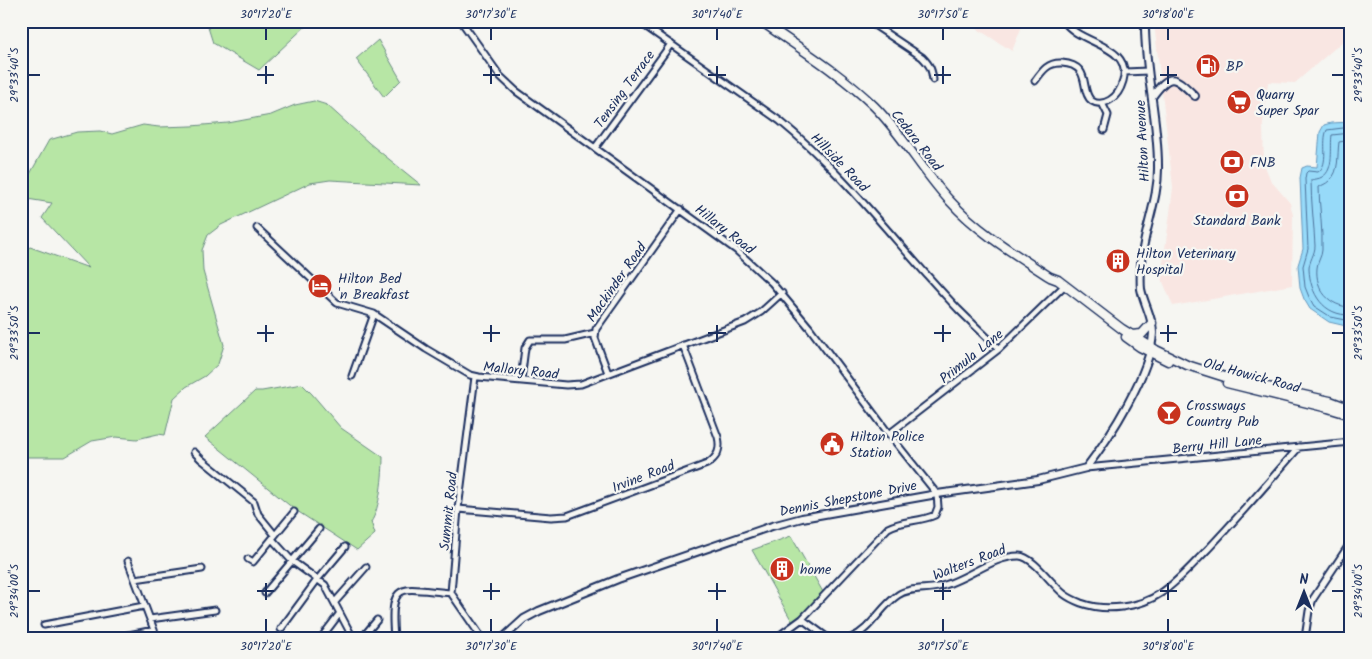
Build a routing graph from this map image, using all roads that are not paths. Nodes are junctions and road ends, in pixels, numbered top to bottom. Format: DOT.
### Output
graph roads {
  1 [pos="461,21"];
  2 [pos="638,21"];
  3 [pos="761,21"];
  4 [pos="868,21"];
  5 [pos="1064,21"];
  6 [pos="1145,21"];
  7 [pos="671,44"];
  8 [pos="1148,71"];
  9 [pos="1125,72"];
  10 [pos="933,80"];
  11 [pos="1035,81"];
  12 [pos="1195,96"];
  13 [pos="1152,97"];
  14 [pos="1102,103"];
  15 [pos="1104,130"];
  16 [pos="595,148"];
  17 [pos="681,209"];
  18 [pos="257,228"];
  19 [pos="1063,287"];
  20 [pos="782,293"];
  21 [pos="374,314"];
  22 [pos="1152,323"];
  23 [pos="595,333"];
  24 [pos="1131,335"];
  25 [pos="683,345"];
  26 [pos="999,349"];
  27 [pos="1150,349"];
  28 [pos="608,373"];
  29 [pos="352,376"];
  30 [pos="475,377"];
  31 [pos="521,380"];
  32 [pos="1351,409"];
  33 [pos="1351,415"];
  34 [pos="889,434"];
  35 [pos="1351,442"];
  36 [pos="1299,447"];
  37 [pos="194,452"];
  38 [pos="1086,468"];
  39 [pos="936,494"];
  40 [pos="458,509"];
  41 [pos="294,512"];
  42 [pos="319,529"];
  43 [pos="273,537"];
  44 [pos="1351,542"];
  45 [pos="345,547"];
  46 [pos="248,559"];
  47 [pos="128,561"];
  48 [pos="292,561"];
  49 [pos="366,567"];
  50 [pos="202,569"];
  51 [pos="135,579"];
  52 [pos="318,580"];
  53 [pos="265,593"];
  54 [pos="451,593"];
  55 [pos="335,602"];
  56 [pos="144,606"];
  57 [pos="215,610"];
  58 [pos="340,613"];
  59 [pos="150,619"];
  60 [pos="802,619"];
  61 [pos="377,620"];
  62 [pos="44,625"];
  63 [pos="281,629"];
  64 [pos="154,630"];
  65 [pos="113,638"];
  66 [pos="157,638"];
  67 [pos="321,638"];
  68 [pos="353,638"];
  69 [pos="362,638"];
  70 [pos="394,638"];
  71 [pos="482,638"];
  72 [pos="503,638"];
  73 [pos="776,638"];
  74 [pos="828,638"];
  75 [pos="851,638"];
  76 [pos="1305,638"];
  1 -- 16 [label="street, Hillary Road"];
  2 -- 7 [label="street, Hillside Road"];
  3 -- 19 [label="main road, Cedara Road"];
  4 -- 10 [label="street"];
  5 -- 9 [label="street"];
  6 -- 8 [label="street, Hilton Avenue"];
  7 -- 16 [label="street, Tensing Terrace"];
  7 -- 26 [label="street, Hillside Road"];
  8 -- 9 [label="street"];
  8 -- 13 [label="street, Hilton Avenue"];
  9 -- 14 [label="street"];
  11 -- 14 [label="street"];
  12 -- 13 [label="street"];
  13 -- 22 [label="street, Hilton Avenue"];
  14 -- 15 [label="street"];
  16 -- 17 [label="street, Hillary Road"];
  17 -- 20 [label="street, Hillary Road"];
  17 -- 23 [label="street, Mackinder Road"];
  18 -- 21 [label="street, Mallory Road"];
  19 -- 24 [label="main road, Cedara Road"];
  19 -- 26 [label="street, Primula Lane"];
  19 -- 27 [label="main road, Cedara Road"];
  20 -- 25 [label="street, Mallory Road"];
  20 -- 34 [label="street, Hillary Road"];
  21 -- 29 [label="street"];
  21 -- 30 [label="street, Mallory Road"];
  22 -- 24 [label="main road"];
  22 -- 27 [label="street, Hilton Avenue"];
  23 -- 28 [label="street, Mackinder Road"];
  23 -- 31 [label="street"];
  24 -- 27 [label="main road, Cedara Road"];
  25 -- 28 [label="street, Mallory Road"];
  25 -- 40 [label="street, Irvine Road"];
  26 -- 34 [label="street, Primula Lane"];
  27 -- 32 [label="main road, Old Howick Road"];
  27 -- 33 [label="main road, Old Howick Road"];
  27 -- 38 [label="street"];
  28 -- 31 [label="street, Mallory Road"];
  30 -- 31 [label="street, Mallory Road"];
  30 -- 40 [label="street, Summit Road"];
  34 -- 39 [label="street, Hillary Road"];
  35 -- 36 [label="street, Berry Hill Lane"];
  36 -- 38 [label="street, Berry Hill Lane"];
  36 -- 75 [label="street, Walters Road"];
  37 -- 43 [label="street"];
  38 -- 39 [label="street, Dennis Shepstone Drive"];
  39 -- 60 [label="street"];
  39 -- 72 [label="street, Dennis Shepstone Drive"];
  40 -- 54 [label="street, Summit Road"];
  41 -- 43 [label="street"];
  42 -- 48 [label="street"];
  43 -- 46 [label="street"];
  43 -- 48 [label="street"];
  44 -- 76 [label="street"];
  45 -- 52 [label="street"];
  47 -- 51 [label="street"];
  48 -- 52 [label="street"];
  48 -- 53 [label="street"];
  49 -- 55 [label="street"];
  50 -- 51 [label="street"];
  51 -- 56 [label="street"];
  52 -- 55 [label="street"];
  52 -- 63 [label="street"];
  54 -- 70 [label="street"];
  54 -- 71 [label="street"];
  55 -- 58 [label="street"];
  56 -- 59 [label="street"];
  56 -- 62 [label="street"];
  57 -- 59 [label="street"];
  58 -- 67 [label="street"];
  58 -- 68 [label="street"];
  59 -- 64 [label="street"];
  60 -- 73 [label="street"];
  60 -- 74 [label="street"];
  61 -- 69 [label="street"];
  64 -- 65 [label="street"];
  64 -- 66 [label="street"];
}
